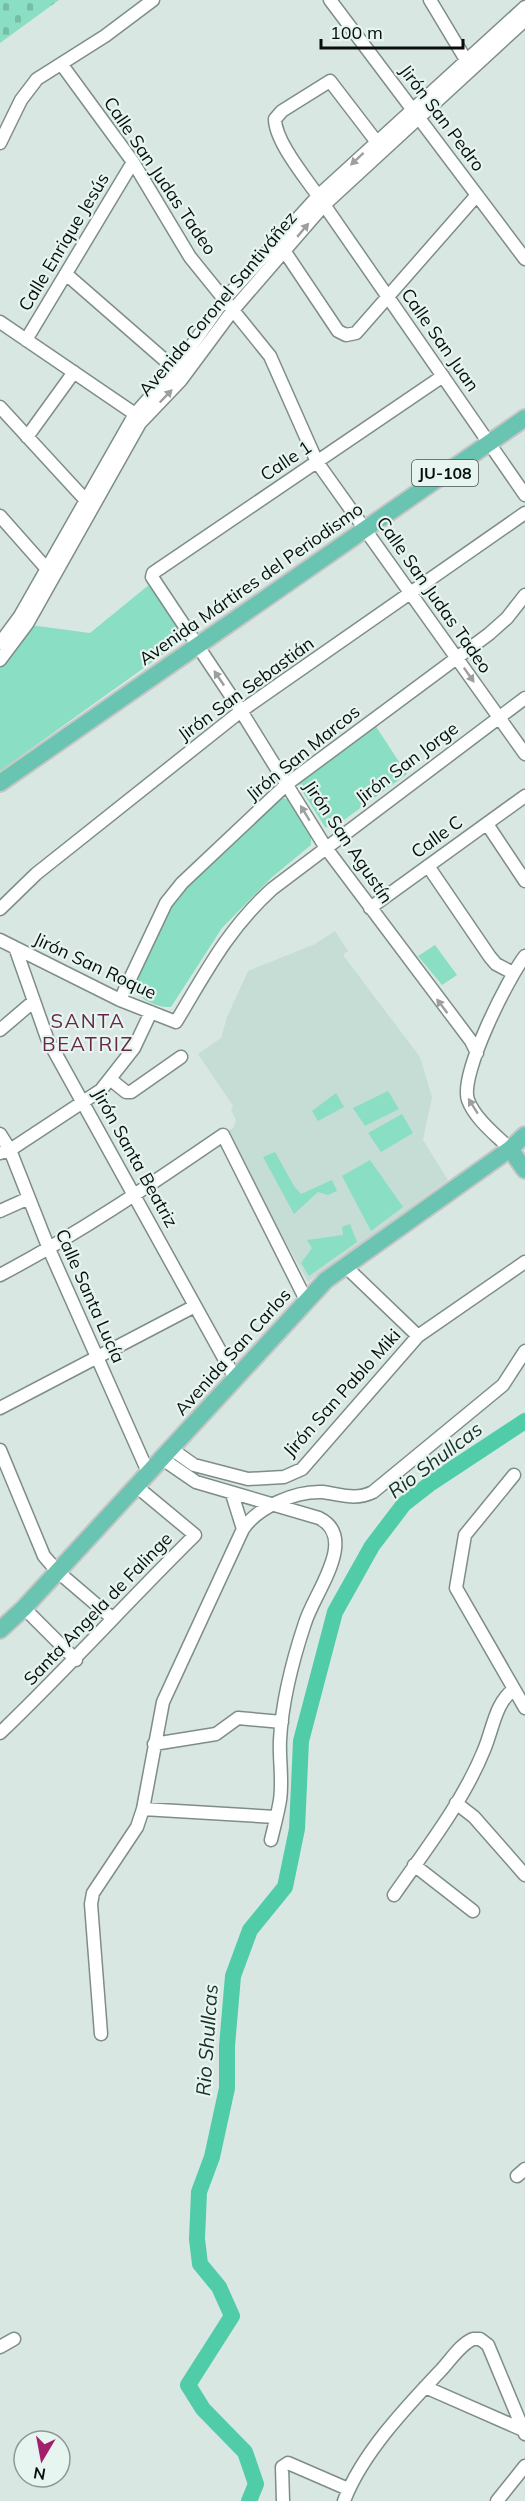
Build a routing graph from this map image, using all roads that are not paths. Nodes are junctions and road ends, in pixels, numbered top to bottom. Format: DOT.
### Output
graph roads {
  1 [pos="153,0"];
  2 [pos="330,0"];
  3 [pos="429,0"];
  4 [pos="513,0"];
  5 [pos="524,14"];
  6 [pos="466,60"];
  7 [pos="62,65"];
  8 [pos="416,112"];
  9 [pos="376,141"];
  10 [pos="0,143"];
  11 [pos="133,162"];
  12 [pos="477,195"];
  13 [pos="321,200"];
  14 [pos="285,252"];
  15 [pos="525,259"];
  16 [pos="66,274"];
  17 [pos="389,298"];
  18 [pos="224,300"];
  19 [pos="233,310"];
  20 [pos="0,322"];
  21 [pos="26,340"];
  22 [pos="175,369"];
  23 [pos="74,372"];
  24 [pos="443,376"];
  25 [pos="0,407"];
  26 [pos="135,414"];
  27 [pos="525,418"];
  28 [pos="27,437"];
  29 [pos="489,443"];
  30 [pos="317,462"];
  31 [pos="525,495"];
  32 [pos="89,505"];
  33 [pos="525,513"];
  34 [pos="0,516"];
  35 [pos="365,529"];
  36 [pos="46,568"];
  37 [pos="152,577"];
  38 [pos="410,593"];
  39 [pos="525,595"];
  40 [pos="4,639"];
  41 [pos="197,645"];
  42 [pos="456,658"];
  43 [pos="0,660"];
  44 [pos="525,698"];
  45 [pos="242,711"];
  46 [pos="498,717"];
  47 [pos="525,754"];
  48 [pos="0,783"];
  49 [pos="287,784"];
  50 [pos="525,796"];
  51 [pos="487,824"];
  52 [pos="326,848"];
  53 [pos="428,866"];
  54 [pos="525,881"];
  55 [pos="370,908"];
  56 [pos="0,909"];
  57 [pos="0,940"];
  58 [pos="16,950"];
  59 [pos="525,956"];
  60 [pos="513,973"];
  61 [pos="34,1000"];
  62 [pos="120,1000"];
  63 [pos="151,1012"];
  64 [pos="176,1022"];
  65 [pos="0,1030"];
  66 [pos="477,1053"];
  67 [pos="181,1057"];
  68 [pos="110,1079"];
  69 [pos="84,1103"];
  70 [pos="0,1134"];
  71 [pos="525,1135"];
  72 [pos="510,1149"];
  73 [pos="5,1151"];
  74 [pos="525,1170"];
  75 [pos="135,1196"];
  76 [pos="29,1198"];
  77 [pos="0,1210"];
  78 [pos="49,1249"];
  79 [pos="525,1262"];
  80 [pos="344,1265"];
  81 [pos="0,1275"];
  82 [pos="306,1300"];
  83 [pos="195,1306"];
  84 [pos="418,1336"];
  85 [pos="525,1352"];
  86 [pos="97,1357"];
  87 [pos="236,1378"];
  88 [pos="0,1408"];
  89 [pos="0,1450"];
  90 [pos="166,1453"];
  91 [pos="148,1472"];
  92 [pos="513,1475"];
  93 [pos="136,1486"];
  94 [pos="232,1494"];
  95 [pos="273,1505"];
  96 [pos="243,1529"];
  97 [pos="57,1571"];
  98 [pos="24,1608"];
  99 [pos="112,1618"];
  100 [pos="0,1630"];
  101 [pos="76,1660"];
  102 [pos="514,1689"];
  103 [pos="525,1708"];
  104 [pos="282,1722"];
  105 [pos="0,1733"];
  106 [pos="154,1744"];
  107 [pos="456,1803"];
  108 [pos="143,1809"];
  109 [pos="276,1816"];
  110 [pos="271,1840"];
  111 [pos="414,1865"];
  112 [pos="525,1875"];
  113 [pos="394,1895"];
  114 [pos="473,1911"];
  115 [pos="101,2034"];
  116 [pos="14,2339"];
  117 [pos="0,2347"];
  118 [pos="425,2387"];
  119 [pos="524,2432"];
  120 [pos="525,2466"];
  121 [pos="346,2495"];
  122 [pos="283,2501"];
  123 [pos="496,2501"];
  1 -- 7 [label="street"];
  2 -- 8 [label="street, Jirón San Pedro"];
  3 -- 6 [label="street"];
  4 -- 5 [label="street"];
  5 -- 6 [label="street, Avenida Coronel Santiváñez"];
  5 -- 8 [label="street, Avenida Coronel Santiváñez"];
  6 -- 8 [label="street, Avenida Coronel Santiváñez"];
  7 -- 10 [label="street"];
  7 -- 11 [label="street, Calle San Judas Tadeo"];
  8 -- 9 [label="street, Avenida Coronel Santiváñez"];
  8 -- 12 [label="street, Jirón San Pedro"];
  8 -- 13 [label="street, Avenida Coronel Santiváñez"];
  9 -- 13 [label="street, Avenida Coronel Santiváñez, one-way"];
  9 -- 13 [label="street, Calle San Juan"];
  11 -- 16 [label="street, Calle Enrique Jesús"];
  11 -- 18 [label="street, Calle San Judas Tadeo"];
  12 -- 15 [label="street, Jirón San Pedro"];
  12 -- 17 [label="street"];
  14 -- 13 [label="street, Avenida Coronel Santiváñez, one-way"];
  13 -- 17 [label="street, Calle San Juan"];
  13 -- 18 [label="street, Avenida Coronel Santiváñez"];
  14 -- 17 [label="street"];
  14 -- 19 [label="street, Avenida Coronel Santiváñez"];
  16 -- 21 [label="street, Calle Enrique Jesús"];
  16 -- 22 [label="street"];
  17 -- 24 [label="street, Calle San Juan"];
  18 -- 19 [label="street, Calle San Judas Tadeo"];
  18 -- 22 [label="street, Avenida Coronel Santiváñez"];
  19 -- 30 [label="street, Calle San Judas Tadeo"];
  32 -- 19 [label="street, Avenida Coronel Santiváñez, one-way"];
  20 -- 21 [label="street"];
  21 -- 23 [label="street"];
  22 -- 26 [label="street, Avenida Coronel Santiváñez"];
  23 -- 26 [label="street"];
  23 -- 28 [label="street"];
  24 -- 29 [label="street, Calle San Juan"];
  24 -- 30 [label="street, Calle 1"];
  25 -- 28 [label="street"];
  26 -- 32 [label="street, Avenida Coronel Santiváñez"];
  27 -- 29 [label="main road, Avenida Mártires del Periodismo / JU-108"];
  28 -- 32 [label="street"];
  29 -- 31 [label="street, Calle San Juan"];
  29 -- 35 [label="main road, Avenida Mártires del Periodismo / JU-108"];
  30 -- 35 [label="street, Calle San Judas Tadeo"];
  30 -- 37 [label="street, Calle 1"];
  32 -- 36 [label="street, Avenida Coronel Santiváñez"];
  32 -- 40 [label="street, Avenida Coronel Santiváñez"];
  33 -- 38 [label="street, Jirón San Sebastián"];
  34 -- 36 [label="street"];
  35 -- 38 [label="street, Calle San Judas Tadeo"];
  35 -- 41 [label="main road, Avenida Mártires del Periodismo / JU-108"];
  36 -- 40 [label="street, Avenida Coronel Santiváñez"];
  37 -- 41 [label="street, Jirón San Agustín"];
  38 -- 42 [label="street, Calle San Judas Tadeo"];
  38 -- 45 [label="street, Jirón San Sebastián"];
  39 -- 42 [label="street, Jirón San Marcos"];
  40 -- 43 [label="street, Avenida Coronel Santiváñez"];
  45 -- 41 [label="street, Jirón San Agustín, one-way"];
  41 -- 48 [label="main road, Avenida Mártires del Periodismo / JU-108"];
  42 -- 46 [label="street, Calle San Judas Tadeo, one-way"];
  42 -- 49 [label="street, Jirón San Marcos"];
  44 -- 46 [label="street, Jirón San Jorge"];
  45 -- 49 [label="street, Jirón San Agustín"];
  45 -- 56 [label="street, Jirón San Sebastián"];
  46 -- 47 [label="street, Calle San Judas Tadeo"];
  46 -- 52 [label="street, Jirón San Jorge"];
  52 -- 49 [label="street, Jirón San Agustín, one-way"];
  49 -- 62 [label="street, Jirón San Marcos"];
  50 -- 51 [label="street, Calle C"];
  51 -- 53 [label="street, Calle C"];
  51 -- 54 [label="street"];
  52 -- 55 [label="street, Jirón San Agustín"];
  52 -- 64 [label="street, Jirón San Jorge"];
  53 -- 55 [label="street, Calle C"];
  53 -- 60 [label="street"];
  66 -- 55 [label="street, Jirón San Agustín, one-way"];
  57 -- 58 [label="street, Jirón San Roque"];
  58 -- 61 [label="street, Jirón Santa Beatriz"];
  58 -- 62 [label="street, Jirón San Roque"];
  59 -- 60 [label="street"];
  60 -- 66 [label="street"];
  61 -- 65 [label="street"];
  61 -- 69 [label="street, Jirón Santa Beatriz"];
  62 -- 63 [label="street, Jirón San Roque"];
  63 -- 64 [label="street, Jirón San Roque"];
  63 -- 68 [label="street"];
  72 -- 66 [label="street, one-way"];
  67 -- 68 [label="street"];
  68 -- 69 [label="street"];
  69 -- 73 [label="street"];
  69 -- 75 [label="street, Jirón Santa Beatriz"];
  70 -- 73 [label="street, Calle Santa Lucía"];
  71 -- 72 [label="main road, Avenida San Carlos"];
  72 -- 74 [label="main road"];
  72 -- 80 [label="main road, Avenida San Carlos"];
  73 -- 76 [label="street, Calle Santa Lucía"];
  75 -- 78 [label="street"];
  75 -- 82 [label="street"];
  75 -- 83 [label="street, Jirón Santa Beatriz"];
  76 -- 77 [label="street"];
  76 -- 78 [label="street, Calle Santa Lucía"];
  78 -- 81 [label="street"];
  78 -- 86 [label="street, Calle Santa Lucía"];
  79 -- 84 [label="street, Jirón San Pablo Miki"];
  80 -- 82 [label="main road, Avenida San Carlos"];
  80 -- 84 [label="street"];
  82 -- 87 [label="main road, Avenida San Carlos"];
  83 -- 86 [label="street"];
  83 -- 87 [label="street, Jirón Santa Beatriz"];
  84 -- 90 [label="street, Jirón San Pablo Miki"];
  85 -- 95 [label="street"];
  86 -- 88 [label="street"];
  86 -- 91 [label="street, Calle Santa Lucía"];
  87 -- 90 [label="main road, Avenida San Carlos"];
  89 -- 97 [label="street"];
  90 -- 91 [label="main road, Avenida San Carlos"];
  90 -- 94 [label="street"];
  91 -- 93 [label="main road, Avenida San Carlos"];
  92 -- 102 [label="street"];
  93 -- 97 [label="main road, Avenida San Carlos"];
  93 -- 99 [label="street, Santa Angela de Falinge"];
  94 -- 95 [label="street"];
  94 -- 96 [label="street"];
  95 -- 96 [label="street"];
  95 -- 104 [label="street"];
  96 -- 106 [label="street"];
  97 -- 98 [label="main road, Avenida San Carlos"];
  97 -- 99 [label="street"];
  98 -- 100 [label="main road, Avenida San Carlos"];
  98 -- 101 [label="street"];
  99 -- 101 [label="street, Santa Angela de Falinge"];
  101 -- 105 [label="street, Santa Angela de Falinge"];
  102 -- 103 [label="street"];
  102 -- 107 [label="street"];
  104 -- 106 [label="street"];
  104 -- 109 [label="street"];
  106 -- 108 [label="street"];
  107 -- 111 [label="street"];
  107 -- 112 [label="street"];
  108 -- 109 [label="street"];
  108 -- 115 [label="street"];
  109 -- 110 [label="street"];
  111 -- 113 [label="street"];
  111 -- 114 [label="street"];
  116 -- 117 [label="street"];
  118 -- 119 [label="street"];
  118 -- 119 [label="street"];
  118 -- 121 [label="street"];
  120 -- 123 [label="street"];
  121 -- 122 [label="street"];
}
